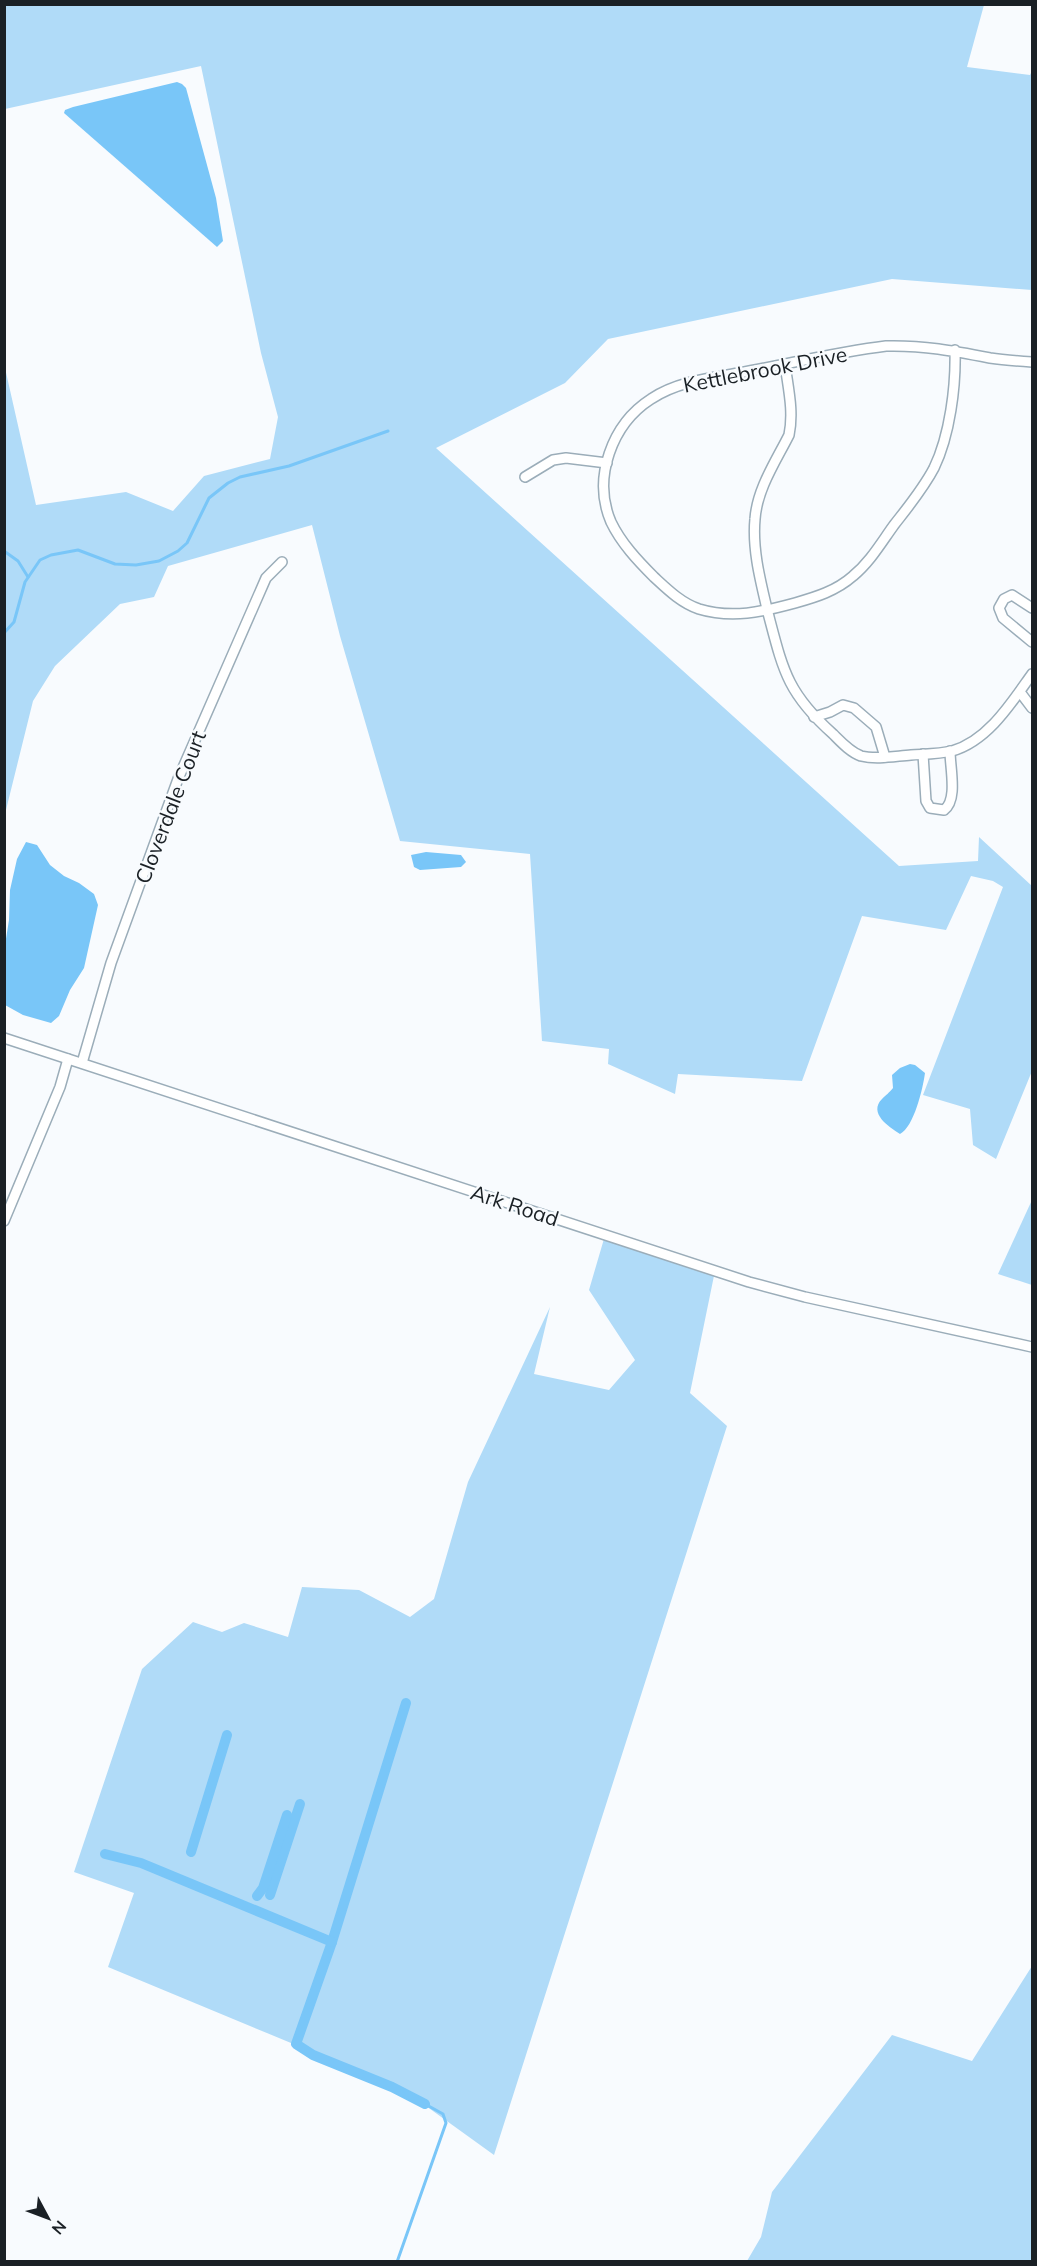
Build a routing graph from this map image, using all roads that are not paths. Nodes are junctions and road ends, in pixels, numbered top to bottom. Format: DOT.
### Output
graph roads {
  1 [pos="955,350"];
  2 [pos="1032,362"];
  3 [pos="785,364"];
  4 [pos="607,463"];
  5 [pos="525,477"];
  6 [pos="282,562"];
  7 [pos="1032,608"];
  8 [pos="768,610"];
  9 [pos="1032,642"];
  10 [pos="1032,674"];
  11 [pos="1020,692"];
  12 [pos="1032,708"];
  13 [pos="814,717"];
  14 [pos="950,751"];
  15 [pos="924,754"];
  16 [pos="885,757"];
  17 [pos="4,1038"];
  18 [pos="68,1059"];
  19 [pos="82,1063"];
  20 [pos="4,1221"];
  21 [pos="1032,1347"];
  1 -- 2 [label="street, Kettlebrook Drive"];
  1 -- 3 [label="street, Kettlebrook Drive"];
  1 -- 8 [label="street, Kettlebrook Drive"];
  3 -- 4 [label="street, Kettlebrook Drive"];
  3 -- 8 [label="street"];
  4 -- 5 [label="street"];
  4 -- 8 [label="street, Kettlebrook Drive"];
  6 -- 19 [label="street, Cloverdale Court"];
  7 -- 9 [label="street"];
  8 -- 13 [label="street"];
  10 -- 11 [label="street"];
  11 -- 12 [label="street"];
  11 -- 14 [label="street"];
  13 -- 16 [label="street"];
  13 -- 16 [label="street"];
  14 -- 15 [label="street"];
  14 -- 15 [label="street"];
  15 -- 16 [label="street"];
  17 -- 18 [label="street, Ark Road"];
  18 -- 19 [label="street, Ark Road"];
  18 -- 20 [label="street"];
  19 -- 21 [label="street, Ark Road"];
}
